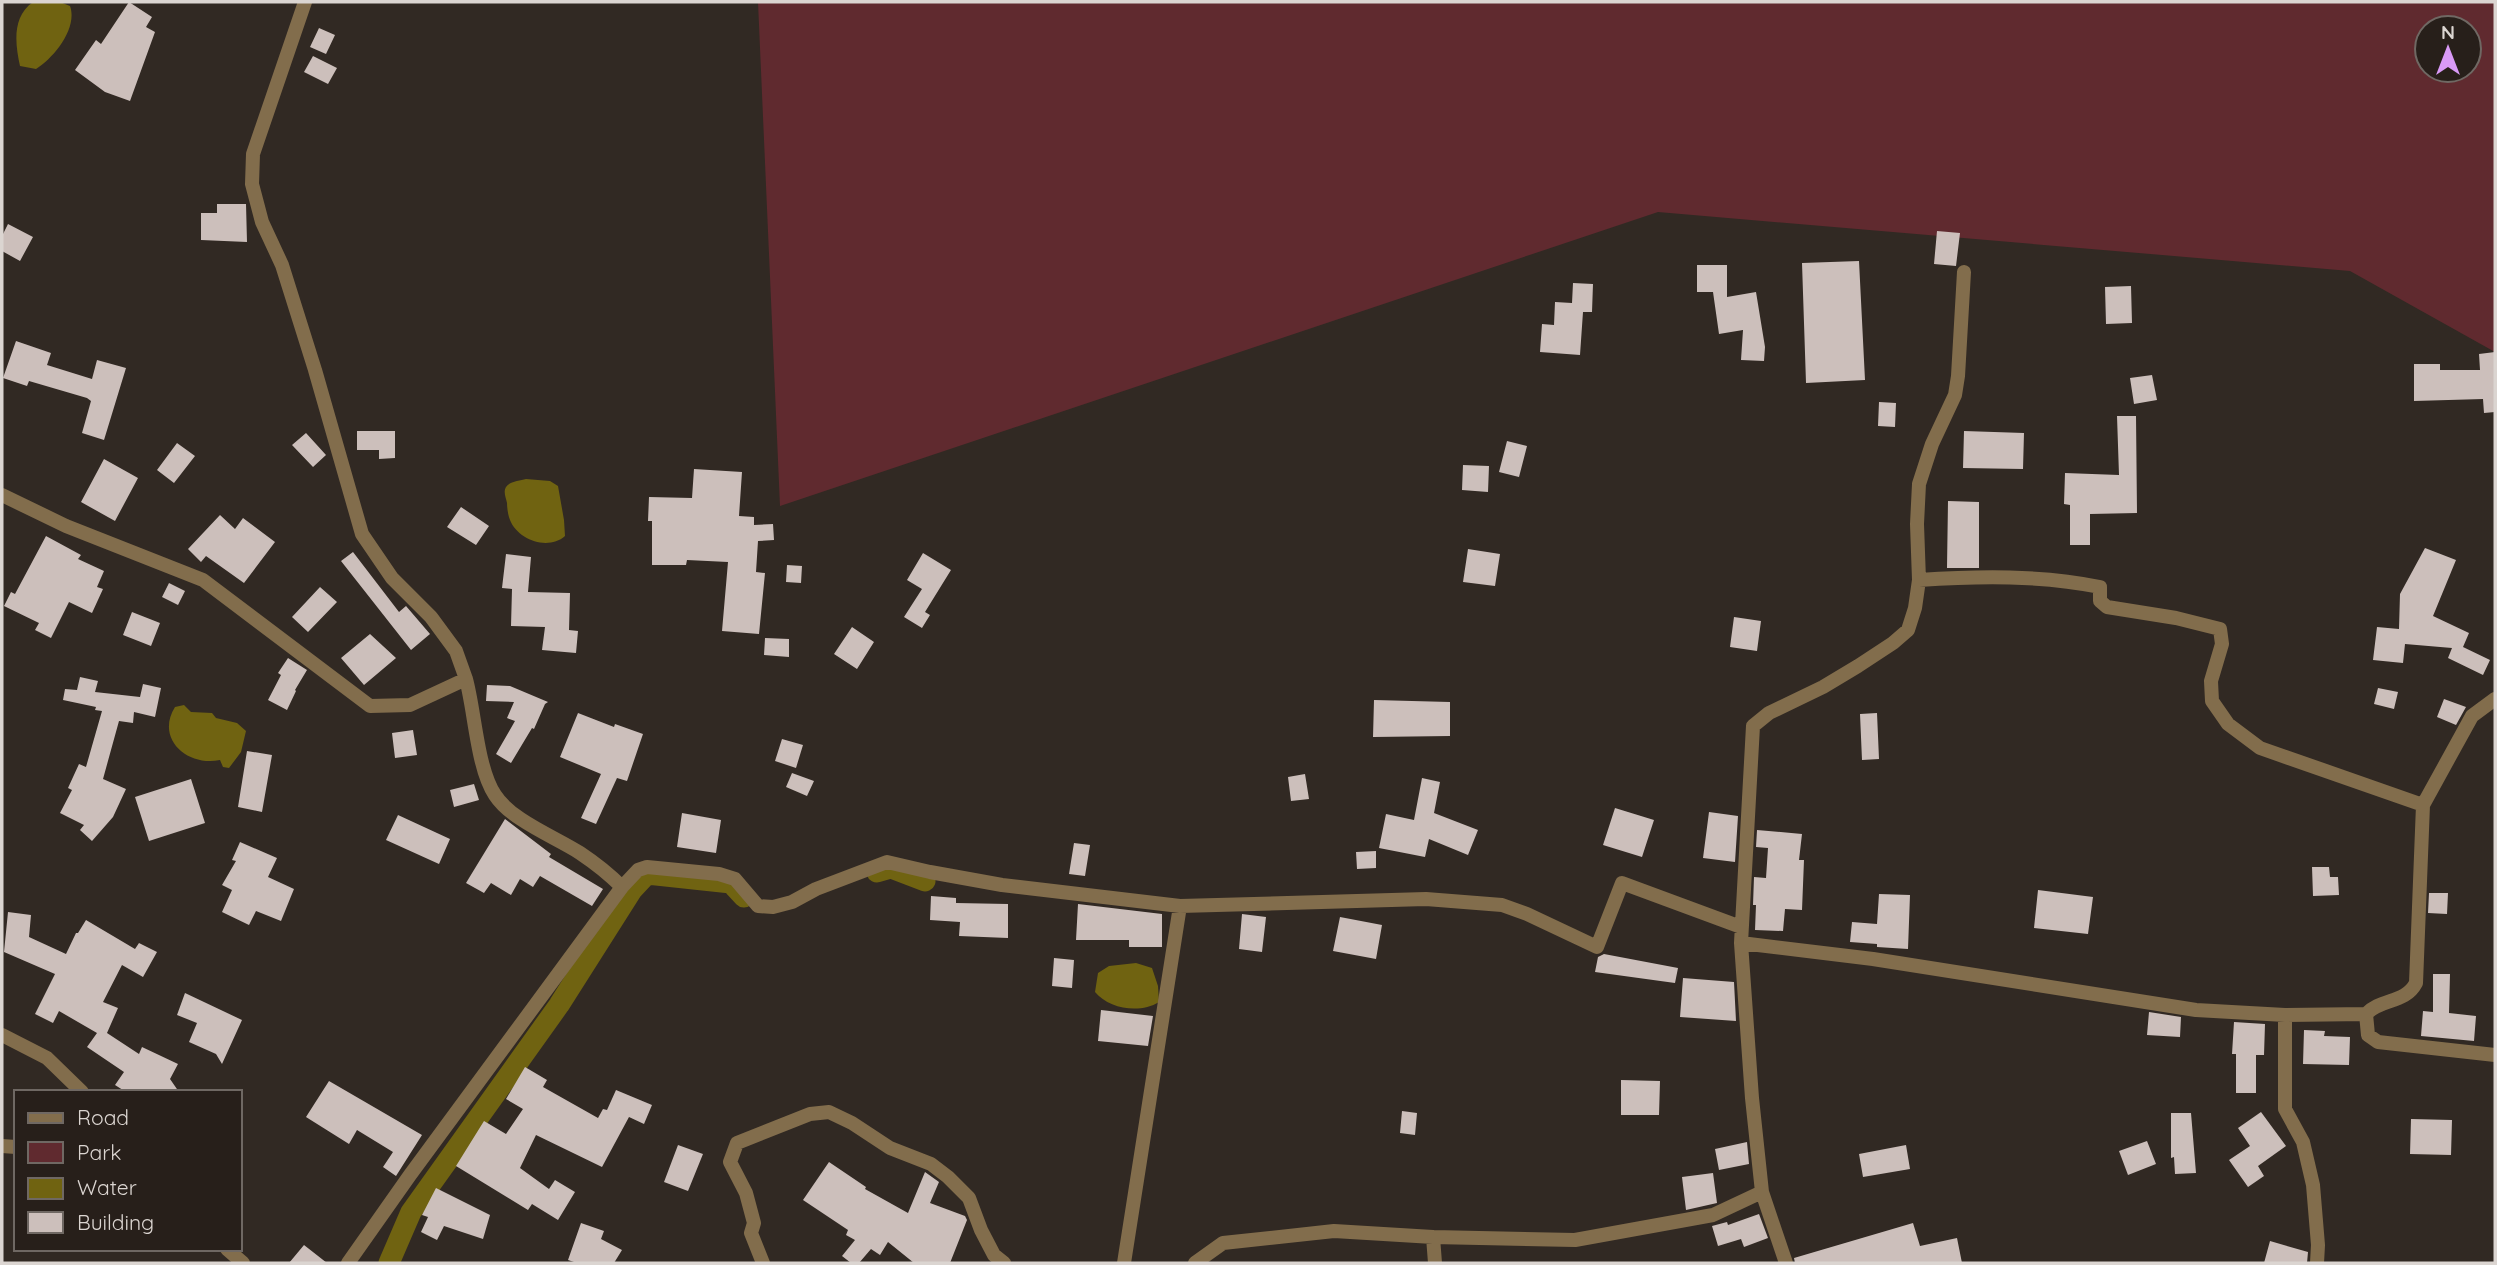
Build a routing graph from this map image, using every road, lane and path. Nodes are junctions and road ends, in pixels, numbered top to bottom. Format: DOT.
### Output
graph roads {
  1 [pos="304,2"];
  2 [pos="1965,272"];
  3 [pos="2,495"];
  4 [pos="1919,580"];
  5 [pos="466,679"];
  6 [pos="2495,698"];
  7 [pos="2423,805"];
  8 [pos="622,887"];
  9 [pos="1180,906"];
  10 [pos="1741,927"];
  11 [pos="1741,943"];
  12 [pos="2366,1014"];
  13 [pos="2285,1015"];
  14 [pos="2,1035"];
  15 [pos="2495,1055"];
  16 [pos="80,1090"];
  17 [pos="1762,1192"];
  18 [pos="1433,1237"];
  19 [pos="229,1251"];
  20 [pos="243,1263"];
  21 [pos="348,1263"];
  22 [pos="763,1263"];
  23 [pos="1004,1263"];
  24 [pos="1124,1263"];
  25 [pos="1195,1263"];
  26 [pos="1435,1263"];
  27 [pos="1786,1263"];
  28 [pos="2317,1263"];
  1 -- 5 [label="street"];
  2 -- 4 [label="street"];
  3 -- 5 [label="street"];
  4 -- 7 [label="street"];
  4 -- 10 [label="street"];
  5 -- 8 [label="street"];
  6 -- 7 [label="street"];
  7 -- 12 [label="street"];
  8 -- 9 [label="street"];
  8 -- 21 [label="street"];
  9 -- 10 [label="street"];
  9 -- 24 [label="street"];
  10 -- 11 [label="street"];
  11 -- 13 [label="street"];
  11 -- 17 [label="street"];
  12 -- 13 [label="street"];
  12 -- 15 [label="street"];
  13 -- 28 [label="street"];
  14 -- 16 [label="street"];
  17 -- 18 [label="street"];
  17 -- 27 [label="street"];
  18 -- 25 [label="street"];
  18 -- 26 [label="street"];
  19 -- 20 [label="street"];
  22 -- 23 [label="street"];
}
